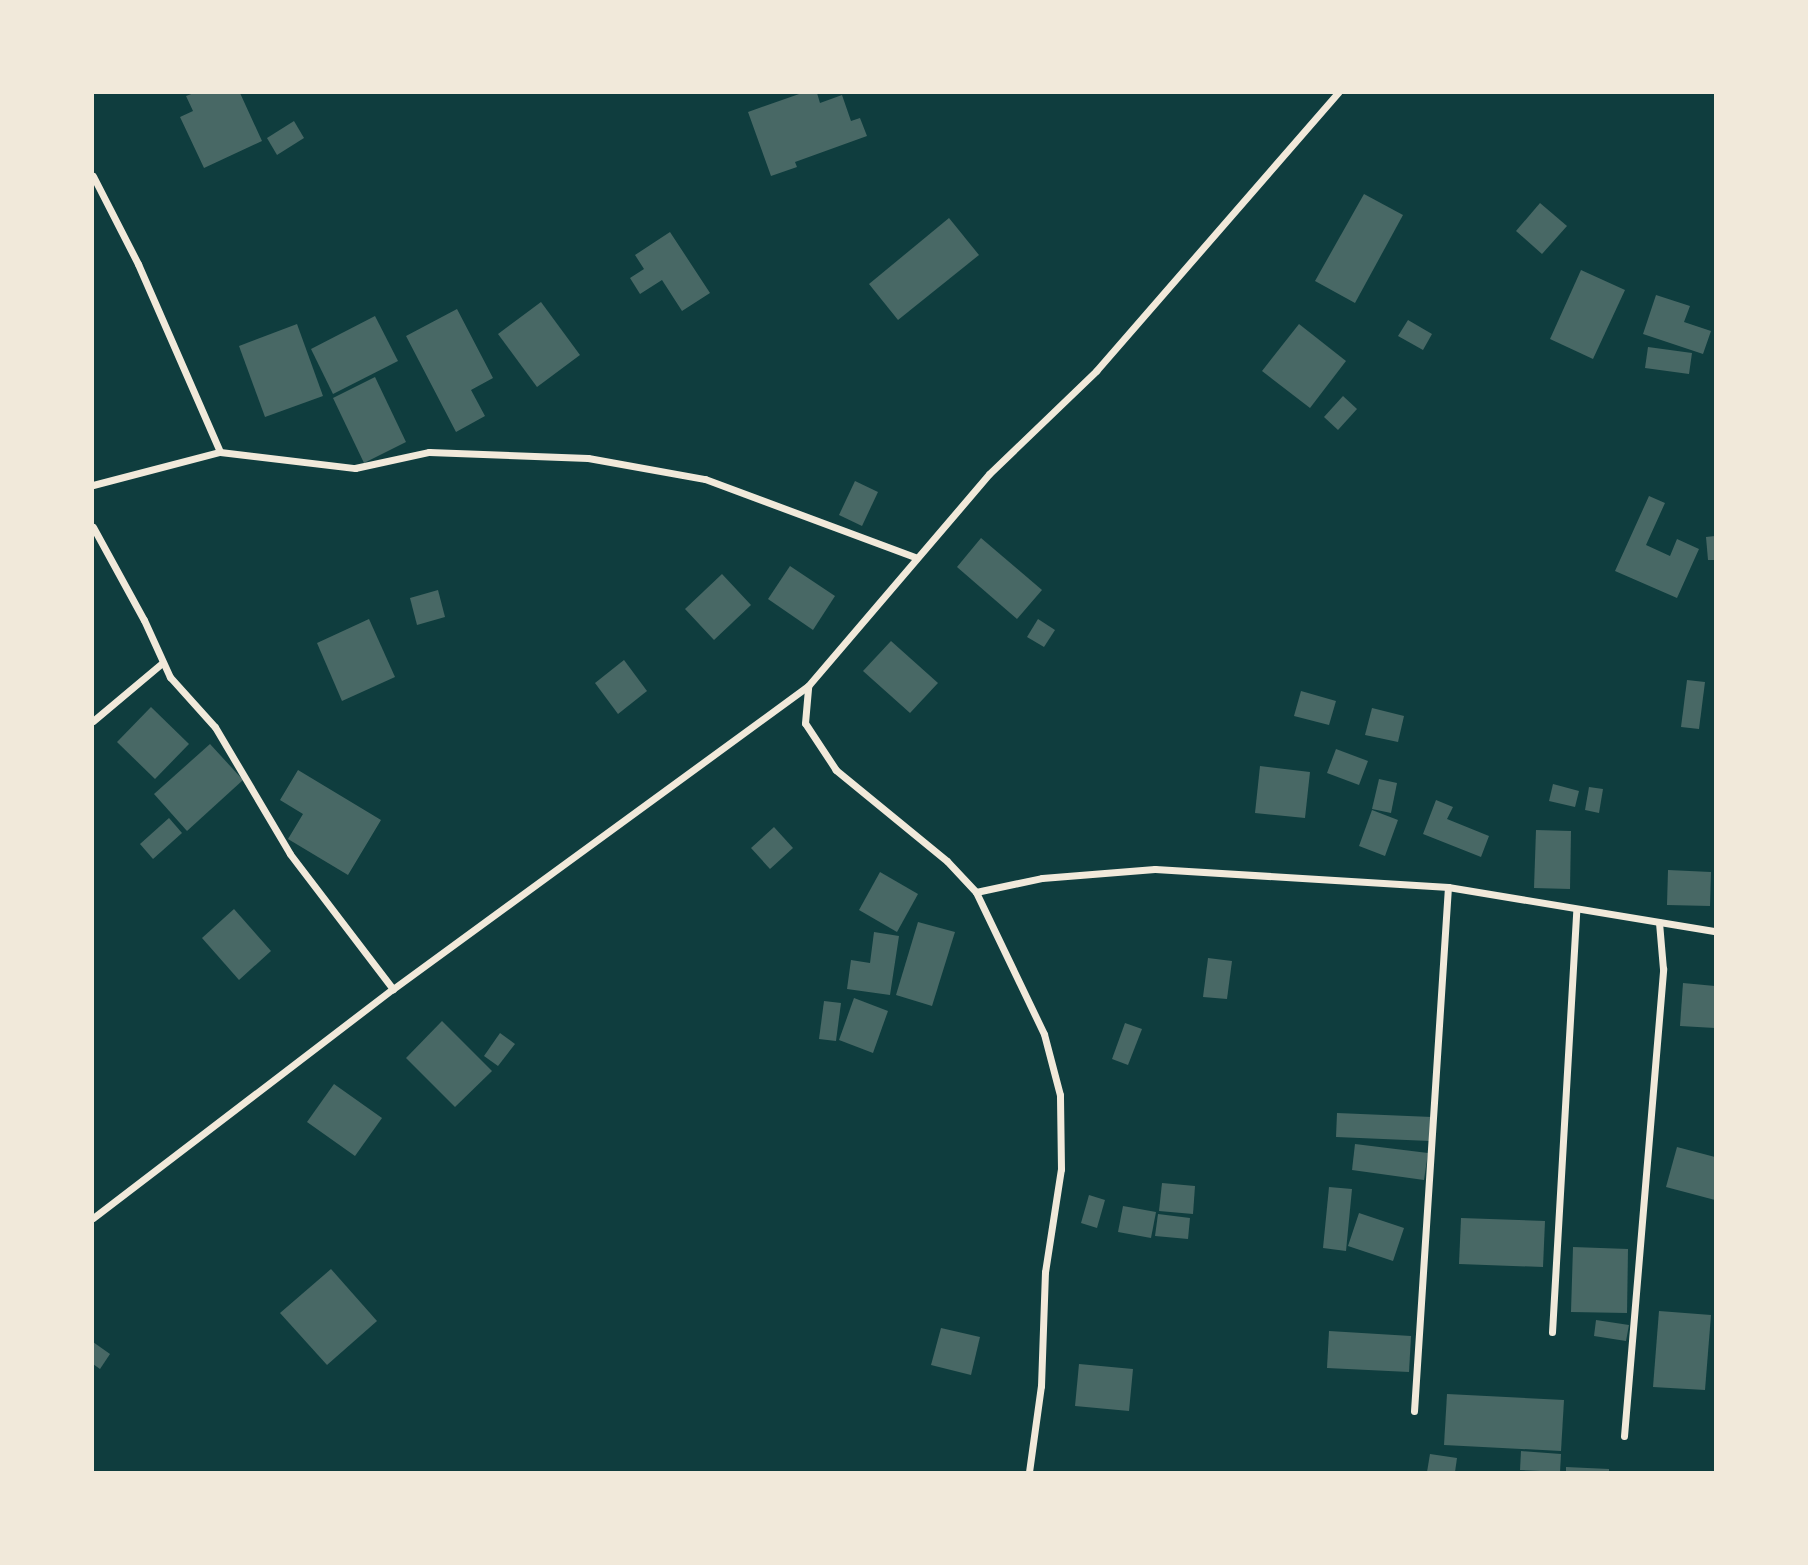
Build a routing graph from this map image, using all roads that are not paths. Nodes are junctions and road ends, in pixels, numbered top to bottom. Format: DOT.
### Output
graph roads {
  1 [pos="1338,93"];
  2 [pos="93,176"];
  3 [pos="220,452"];
  4 [pos="93,485"];
  5 [pos="93,527"];
  6 [pos="917,558"];
  7 [pos="162,663"];
  8 [pos="808,685"];
  9 [pos="93,721"];
  10 [pos="1448,887"];
  11 [pos="976,891"];
  12 [pos="1576,910"];
  13 [pos="1659,922"];
  14 [pos="1715,931"];
  15 [pos="393,989"];
  16 [pos="93,1218"];
  17 [pos="1552,1332"];
  18 [pos="1414,1411"];
  19 [pos="1624,1436"];
  20 [pos="1029,1472"];
  1 -- 6 [label="street"];
  2 -- 3 [label="street"];
  3 -- 4 [label="street"];
  3 -- 6 [label="street"];
  5 -- 7 [label="street"];
  6 -- 8 [label="street"];
  7 -- 9 [label="street"];
  7 -- 15 [label="street"];
  8 -- 11 [label="street"];
  8 -- 15 [label="street"];
  10 -- 11 [label="street"];
  10 -- 12 [label="street"];
  10 -- 18 [label="street"];
  11 -- 20 [label="street"];
  12 -- 13 [label="street"];
  12 -- 17 [label="street"];
  13 -- 14 [label="street"];
  13 -- 19 [label="street"];
  15 -- 16 [label="street"];
}
